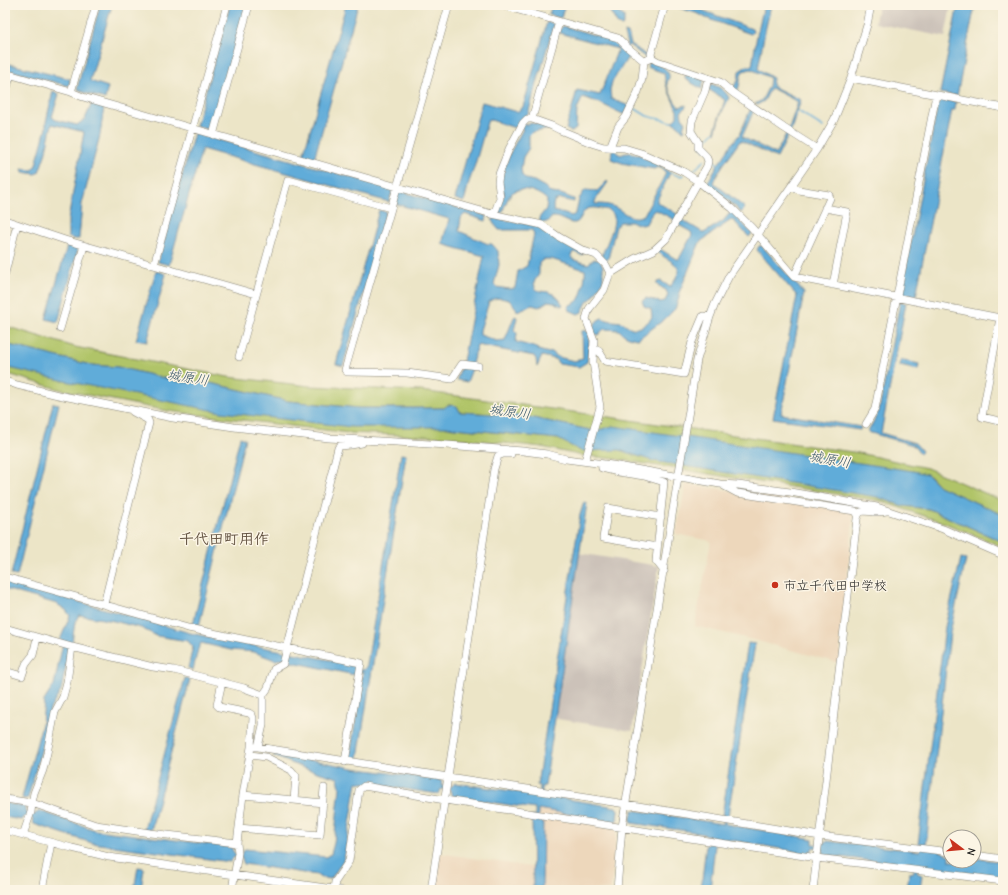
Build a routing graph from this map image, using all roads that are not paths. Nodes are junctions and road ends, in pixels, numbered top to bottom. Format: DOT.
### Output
graph roads {
  1 [pos="96,5"];
  2 [pos="227,5"];
  3 [pos="250,5"];
  4 [pos="449,5"];
  5 [pos="501,5"];
  6 [pos="665,5"];
  7 [pos="871,5"];
  8 [pos="554,21"];
  9 [pos="648,60"];
  10 [pos="708,78"];
  11 [pos="851,78"];
  12 [pos="71,92"];
  13 [pos="5,94"];
  14 [pos="936,95"];
  15 [pos="1003,108"];
  16 [pos="532,119"];
  17 [pos="199,131"];
  18 [pos="213,135"];
  19 [pos="610,147"];
  20 [pos="817,149"];
  21 [pos="699,182"];
  22 [pos="792,186"];
  23 [pos="397,187"];
  24 [pos="391,208"];
  25 [pos="825,208"];
  26 [pos="492,214"];
  27 [pos="5,220"];
  28 [pos="17,224"];
  29 [pos="758,235"];
  30 [pos="84,246"];
  31 [pos="154,265"];
  32 [pos="5,273"];
  33 [pos="610,273"];
  34 [pos="794,277"];
  35 [pos="833,285"];
  36 [pos="256,294"];
  37 [pos="902,298"];
  38 [pos="710,317"];
  39 [pos="1002,318"];
  40 [pos="60,329"];
  41 [pos="594,348"];
  42 [pos="238,357"];
  43 [pos="478,366"];
  44 [pos="5,381"];
  45 [pos="129,409"];
  46 [pos="1003,422"];
  47 [pos="866,424"];
  48 [pos="368,441"];
  49 [pos="523,451"];
  50 [pos="585,461"];
  51 [pos="595,464"];
  52 [pos="679,478"];
  53 [pos="720,484"];
  54 [pos="892,511"];
  55 [pos="858,514"];
  56 [pos="660,517"];
  57 [pos="658,547"];
  58 [pos="1003,555"];
  59 [pos="664,571"];
  60 [pos="5,577"];
  61 [pos="104,604"];
  62 [pos="5,628"];
  63 [pos="37,638"];
  64 [pos="71,647"];
  65 [pos="286,653"];
  66 [pos="5,671"];
  67 [pos="222,682"];
  68 [pos="263,695"];
  69 [pos="254,747"];
  70 [pos="250,755"];
  71 [pos="345,762"];
  72 [pos="447,784"];
  73 [pos="324,788"];
  74 [pos="244,795"];
  75 [pos="5,799"];
  76 [pos="294,800"];
  77 [pos="444,800"];
  78 [pos="323,802"];
  79 [pos="32,803"];
  80 [pos="626,804"];
  81 [pos="622,827"];
  82 [pos="239,828"];
  83 [pos="5,830"];
  84 [pos="23,835"];
  85 [pos="819,838"];
  86 [pos="51,843"];
  87 [pos="237,843"];
  88 [pos="942,851"];
  89 [pos="817,854"];
  90 [pos="982,856"];
  91 [pos="1003,858"];
  92 [pos="234,875"];
  93 [pos="1003,881"];
  94 [pos="311,888"];
  95 [pos="42,890"];
  96 [pos="232,890"];
  97 [pos="337,890"];
  98 [pos="431,890"];
  99 [pos="617,890"];
  100 [pos="813,890"];
  1 -- 12 [label="street"];
  2 -- 17 [label="street"];
  3 -- 18 [label="street"];
  4 -- 23 [label="street"];
  5 -- 8 [label="street"];
  6 -- 9 [label="street"];
  7 -- 11 [label="street"];
  8 -- 9 [label="street"];
  8 -- 16 [label="street"];
  9 -- 10 [label="street"];
  9 -- 19 [label="street"];
  10 -- 20 [label="street"];
  10 -- 21 [label="street"];
  11 -- 14 [label="street"];
  11 -- 20 [label="street"];
  12 -- 13 [label="street"];
  12 -- 17 [label="street"];
  14 -- 15 [label="street"];
  14 -- 37 [label="street"];
  16 -- 19 [label="street"];
  16 -- 26 [label="street"];
  17 -- 18 [label="street"];
  17 -- 31 [label="street"];
  18 -- 23 [label="street"];
  19 -- 21 [label="street"];
  20 -- 22 [label="street"];
  21 -- 29 [label="street"];
  21 -- 33 [label="street"];
  22 -- 25 [label="street"];
  22 -- 29 [label="street"];
  23 -- 24 [label="street"];
  23 -- 26 [label="street"];
  24 -- 36 [label="street"];
  24 -- 43 [label="street"];
  25 -- 34 [label="street"];
  25 -- 35 [label="street"];
  26 -- 33 [label="street"];
  27 -- 28 [label="street"];
  28 -- 30 [label="street"];
  28 -- 32 [label="street"];
  29 -- 34 [label="street"];
  29 -- 38 [label="street"];
  30 -- 31 [label="street"];
  30 -- 40 [label="street"];
  31 -- 36 [label="street"];
  33 -- 41 [label="street"];
  34 -- 35 [label="street"];
  35 -- 37 [label="street"];
  36 -- 42 [label="street"];
  37 -- 39 [label="street"];
  37 -- 47 [label="street"];
  38 -- 41 [label="street"];
  38 -- 52 [label="street"];
  39 -- 46 [label="street"];
  41 -- 50 [label="street"];
  44 -- 45 [label="street"];
  45 -- 48 [label="street"];
  45 -- 61 [label="street"];
  48 -- 49 [label="street"];
  48 -- 65 [label="street"];
  49 -- 50 [label="street"];
  49 -- 72 [label="street"];
  50 -- 51 [label="street"];
  51 -- 52 [label="street"];
  51 -- 56 [label="street"];
  52 -- 53 [label="street"];
  52 -- 59 [label="street"];
  53 -- 54 [label="street"];
  53 -- 55 [label="street"];
  54 -- 55 [label="street"];
  54 -- 58 [label="street"];
  55 -- 85 [label="street"];
  56 -- 57 [label="street"];
  56 -- 57 [label="street"];
  57 -- 59 [label="street"];
  59 -- 80 [label="street"];
  60 -- 61 [label="street"];
  61 -- 65 [label="street"];
  62 -- 63 [label="street"];
  63 -- 64 [label="street"];
  63 -- 66 [label="street"];
  64 -- 67 [label="street"];
  64 -- 79 [label="street"];
  65 -- 68 [label="street"];
  65 -- 71 [label="street"];
  67 -- 68 [label="street"];
  67 -- 69 [label="street"];
  68 -- 69 [label="street"];
  69 -- 70 [label="street"];
  69 -- 71 [label="street"];
  70 -- 74 [label="street"];
  70 -- 76 [label="street"];
  71 -- 72 [label="street"];
  72 -- 77 [label="street"];
  72 -- 80 [label="street"];
  73 -- 78 [label="street"];
  74 -- 76 [label="street"];
  74 -- 82 [label="street"];
  75 -- 79 [label="street"];
  76 -- 78 [label="street"];
  77 -- 81 [label="street"];
  77 -- 97 [label="street"];
  77 -- 98 [label="street"];
  78 -- 82 [label="street"];
  79 -- 84 [label="street"];
  79 -- 87 [label="street"];
  80 -- 81 [label="street"];
  80 -- 85 [label="street"];
  81 -- 89 [label="street"];
  81 -- 99 [label="street"];
  82 -- 87 [label="street"];
  83 -- 84 [label="street"];
  84 -- 86 [label="street"];
  85 -- 88 [label="street"];
  85 -- 89 [label="street"];
  86 -- 92 [label="street"];
  86 -- 95 [label="street"];
  87 -- 92 [label="street"];
  89 -- 93 [label="street"];
  89 -- 100 [label="street"];
  90 -- 91 [label="street"];
  92 -- 94 [label="street"];
  92 -- 96 [label="street"];
  94 -- 97 [label="street"];
}
